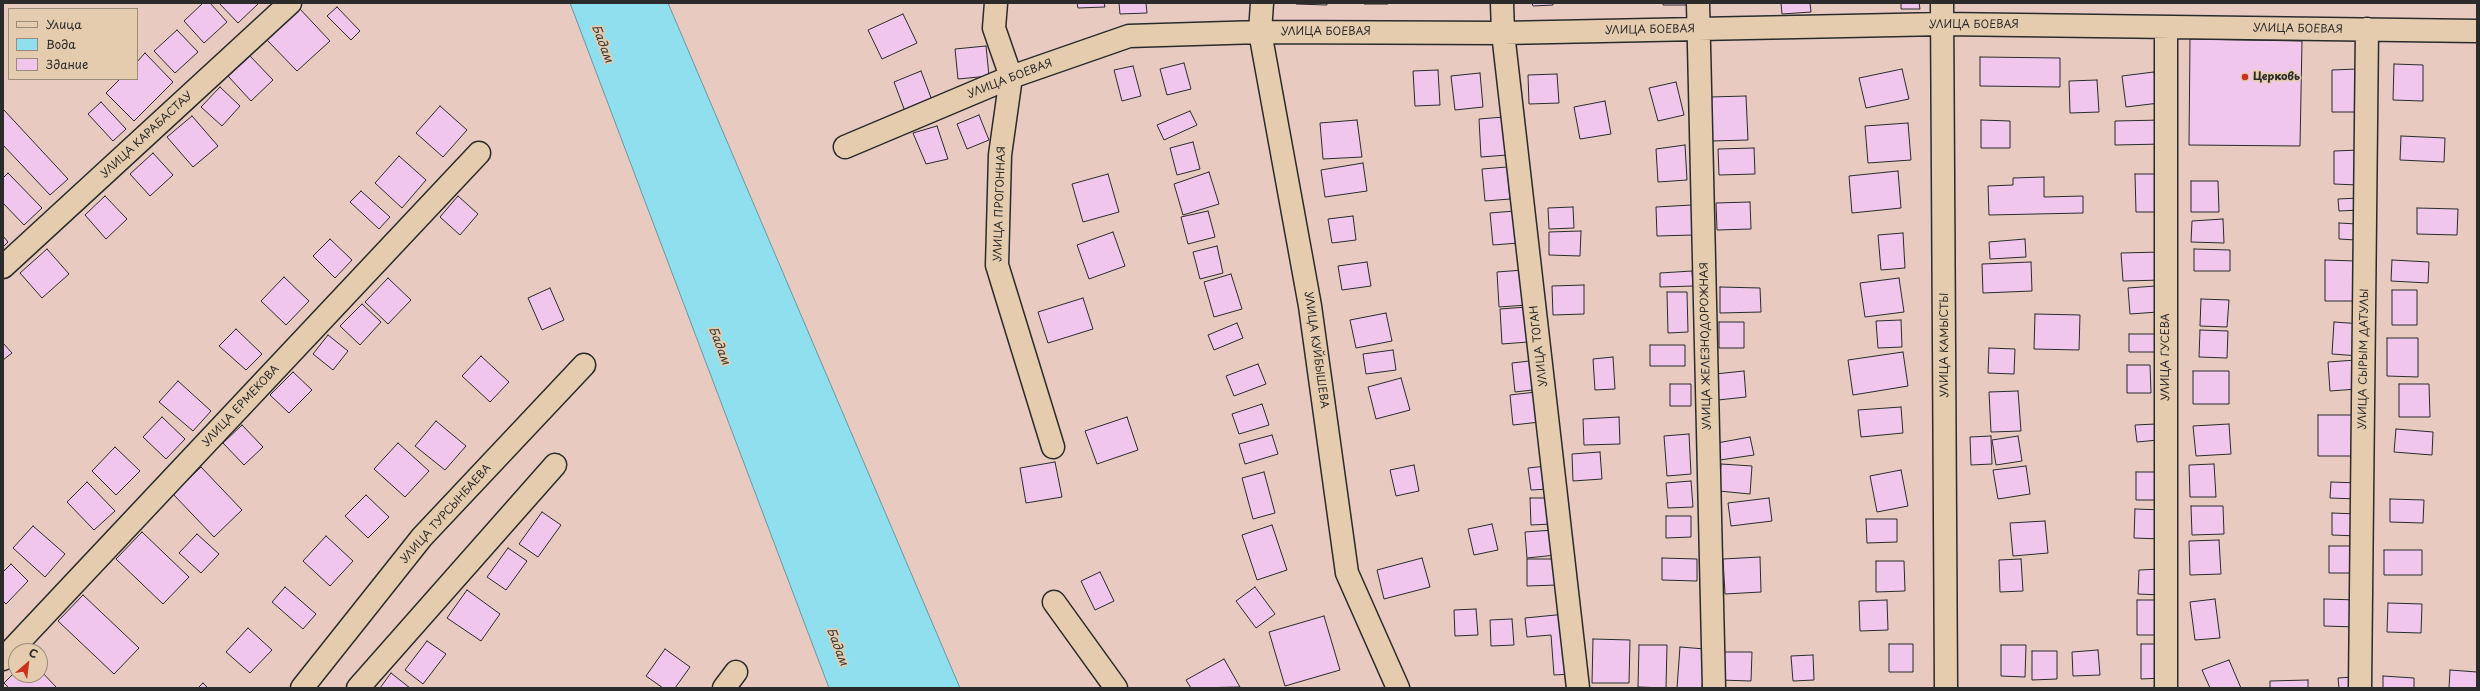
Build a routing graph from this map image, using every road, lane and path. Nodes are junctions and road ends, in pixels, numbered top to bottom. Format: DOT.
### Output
graph roads {
  1 [pos="290,3"];
  2 [pos="996,3"];
  3 [pos="1262,3"];
  4 [pos="1502,3"];
  5 [pos="1698,3"];
  6 [pos="1942,3"];
  7 [pos="1943,24"];
  8 [pos="2166,27"];
  9 [pos="1698,29"];
  10 [pos="2367,29"];
  11 [pos="2477,31"];
  12 [pos="1260,32"];
  13 [pos="1503,33"];
  14 [pos="1011,77"];
  15 [pos="845,147"];
  16 [pos="479,153"];
  17 [pos="3,267"];
  18 [pos="584,365"];
  19 [pos="1053,447"];
  20 [pos="555,465"];
  21 [pos="1054,602"];
  22 [pos="3,659"];
  23 [pos="302,688"];
  24 [pos="358,688"];
  25 [pos="1116,688"];
  26 [pos="1398,688"];
  27 [pos="1578,688"];
  28 [pos="1714,688"];
  29 [pos="1946,688"];
  30 [pos="2166,688"];
  31 [pos="2360,688"];
  1 -- 17 [label="street, УЛИЦА КАРАБАСТАУ"];
  2 -- 14 [label="street, УЛИЦА ПРОГОННАЯ"];
  3 -- 12 [label="street, УЛИЦА КУЙБЫШЕВА"];
  4 -- 13 [label="street, УЛИЦА ТОГАН"];
  5 -- 9 [label="street, УЛИЦА ЖЕЛЕЗНОДОРОЖНАЯ"];
  6 -- 7 [label="street, УЛИЦА КАМЫСТЫ"];
  7 -- 8 [label="street, УЛИЦА БОЕВАЯ"];
  7 -- 9 [label="street, УЛИЦА БОЕВАЯ"];
  7 -- 29 [label="street, УЛИЦА КАМЫСТЫ"];
  8 -- 10 [label="street, УЛИЦА БОЕВАЯ"];
  8 -- 30 [label="street, УЛИЦА ГУСЕВА"];
  9 -- 13 [label="street, УЛИЦА БОЕВАЯ"];
  9 -- 28 [label="street, УЛИЦА ЖЕЛЕЗНОДОРОЖНАЯ"];
  10 -- 11 [label="street, УЛИЦА БОЕВАЯ"];
  10 -- 31 [label="street, УЛИЦА СЫРЫМ ДАТУЛЫ"];
  12 -- 13 [label="street, УЛИЦА БОЕВАЯ"];
  12 -- 14 [label="street, УЛИЦА БОЕВАЯ"];
  12 -- 26 [label="street, УЛИЦА КУЙБЫШЕВА"];
  13 -- 27 [label="street, УЛИЦА ТОГАН"];
  14 -- 15 [label="street, УЛИЦА БОЕВАЯ"];
  14 -- 19 [label="street, УЛИЦА ПРОГОННАЯ"];
  16 -- 22 [label="street, УЛИЦА ЕРМЕКОВА"];
  18 -- 23 [label="street, УЛИЦА ТУРСЫНБАЕВА"];
  20 -- 24 [label="street"];
  21 -- 25 [label="street"];
}
